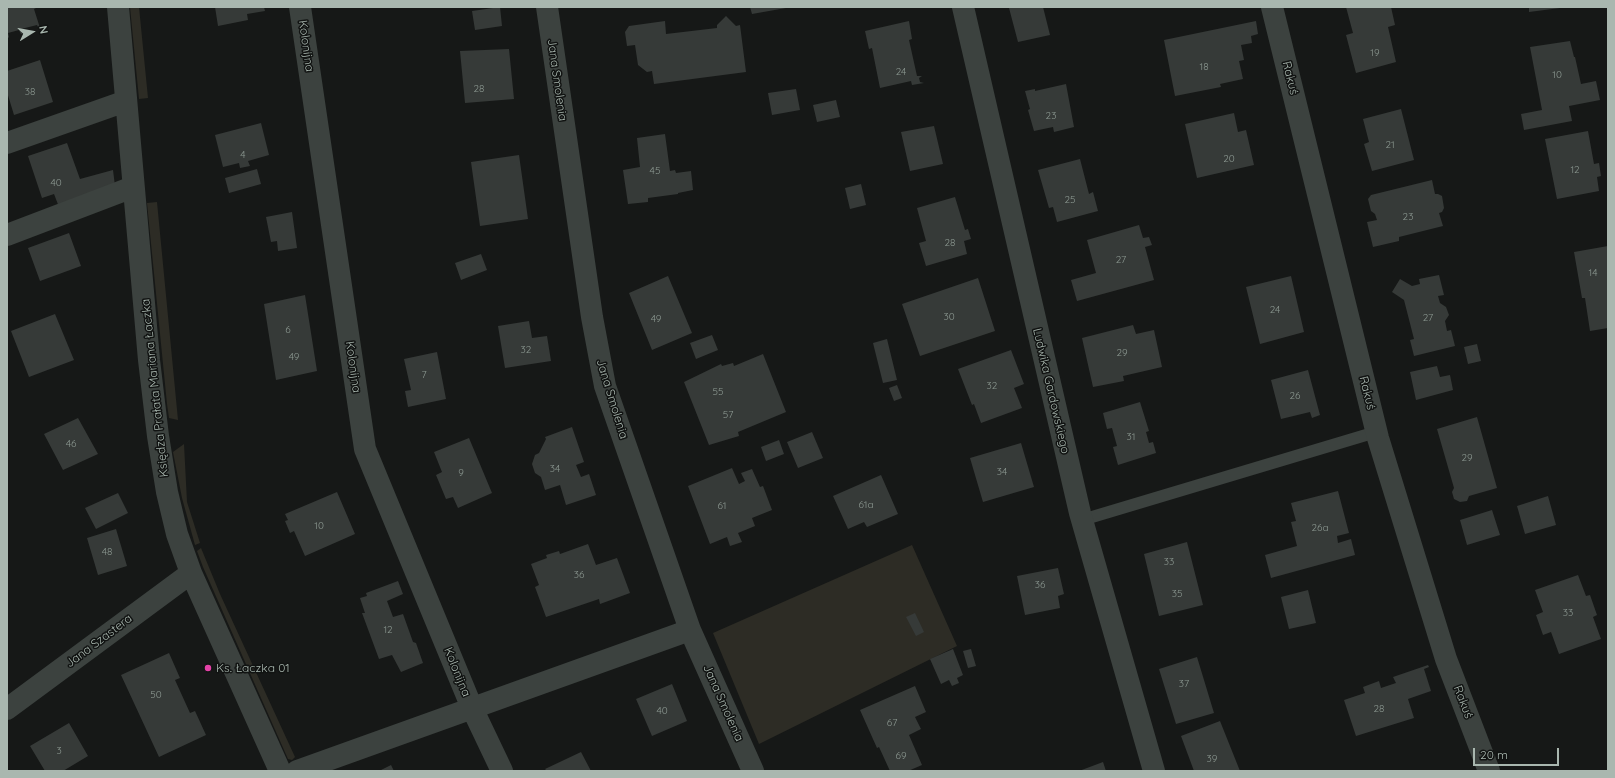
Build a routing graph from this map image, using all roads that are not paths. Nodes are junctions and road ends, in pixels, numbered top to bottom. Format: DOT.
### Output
graph roads {
  1 [pos="118,7"];
  2 [pos="300,7"];
  3 [pos="547,7"];
  4 [pos="962,7"];
  5 [pos="1272,7"];
  6 [pos="126,101"];
  7 [pos="7,143"];
  8 [pos="133,187"];
  9 [pos="7,235"];
  10 [pos="1376,432"];
  11 [pos="1082,520"];
  12 [pos="191,573"];
  13 [pos="690,630"];
  14 [pos="472,708"];
  15 [pos="7,710"];
  16 [pos="280,771"];
  17 [pos="297,771"];
  18 [pos="502,771"];
  19 [pos="752,771"];
  20 [pos="1154,771"];
  21 [pos="1489,771"];
  1 -- 6 [label="street, Księdza Prałata Mariana Łaczka"];
  2 -- 14 [label="street, Kolonijna"];
  3 -- 13 [label="street, Jana Smolenia"];
  4 -- 11 [label="street, Ludwika Gardowskiego"];
  5 -- 10 [label="street, Rakuś"];
  6 -- 7 [label="street"];
  6 -- 8 [label="street, Księdza Prałata Mariana Łaczka"];
  8 -- 9 [label="street"];
  8 -- 12 [label="street, Księdza Prałata Mariana Łaczka"];
  10 -- 11 [label="lane"];
  10 -- 21 [label="street, Rakuś"];
  11 -- 20 [label="street, Ludwika Gardowskiego"];
  12 -- 15 [label="street, Jana Szastera"];
  12 -- 16 [label="street, Księdza Prałata Mariana Łaczka"];
  13 -- 14 [label="street"];
  13 -- 19 [label="street, Jana Smolenia"];
  14 -- 17 [label="street, Kolonijna"];
  14 -- 18 [label="street, Kolonijna"];
}
